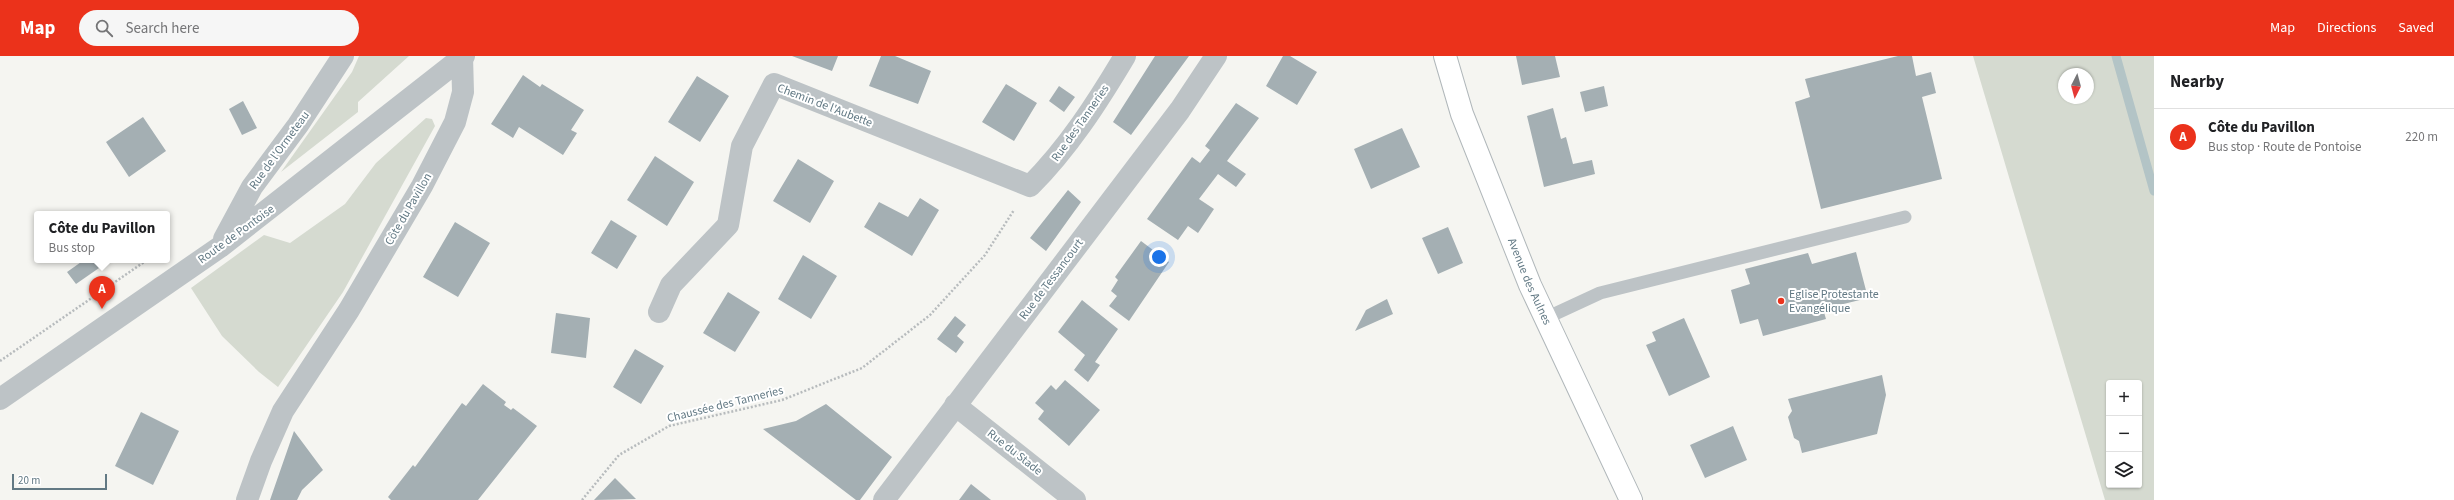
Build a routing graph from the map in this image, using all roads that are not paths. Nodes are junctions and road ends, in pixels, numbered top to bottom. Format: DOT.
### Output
graph roads {
  1 [pos="343,56"];
  2 [pos="463,56"];
  3 [pos="1125,56"];
  4 [pos="1216,56"];
  5 [pos="1445,56"];
  6 [pos="1030,186"];
  7 [pos="1905,217"];
  8 [pos="220,248"];
  9 [pos="659,312"];
  10 [pos="1546,318"];
  11 [pos="0,399"];
  12 [pos="955,405"];
  13 [pos="246,500"];
  14 [pos="884,500"];
  15 [pos="1075,500"];
  16 [pos="1631,500"];
  1 -- 8 [label="street, Rue de l'Ormeteau"];
  2 -- 8 [label="street, Route de Pontoise"];
  2 -- 13 [label="street, Côte du Pavillon"];
  3 -- 6 [label="street, Rue des Tanneries"];
  4 -- 12 [label="street, Rue de Tessancourt"];
  5 -- 10 [label="main road, Avenue des Aulnes"];
  6 -- 9 [label="street, Chemin de l'Aubette"];
  7 -- 10 [label="lane"];
  8 -- 11 [label="street, Route de Pontoise"];
  10 -- 16 [label="main road, Avenue des Aulnes"];
  12 -- 14 [label="street, Rue de Tessancourt"];
  12 -- 15 [label="street, Rue du Stade"];
}
